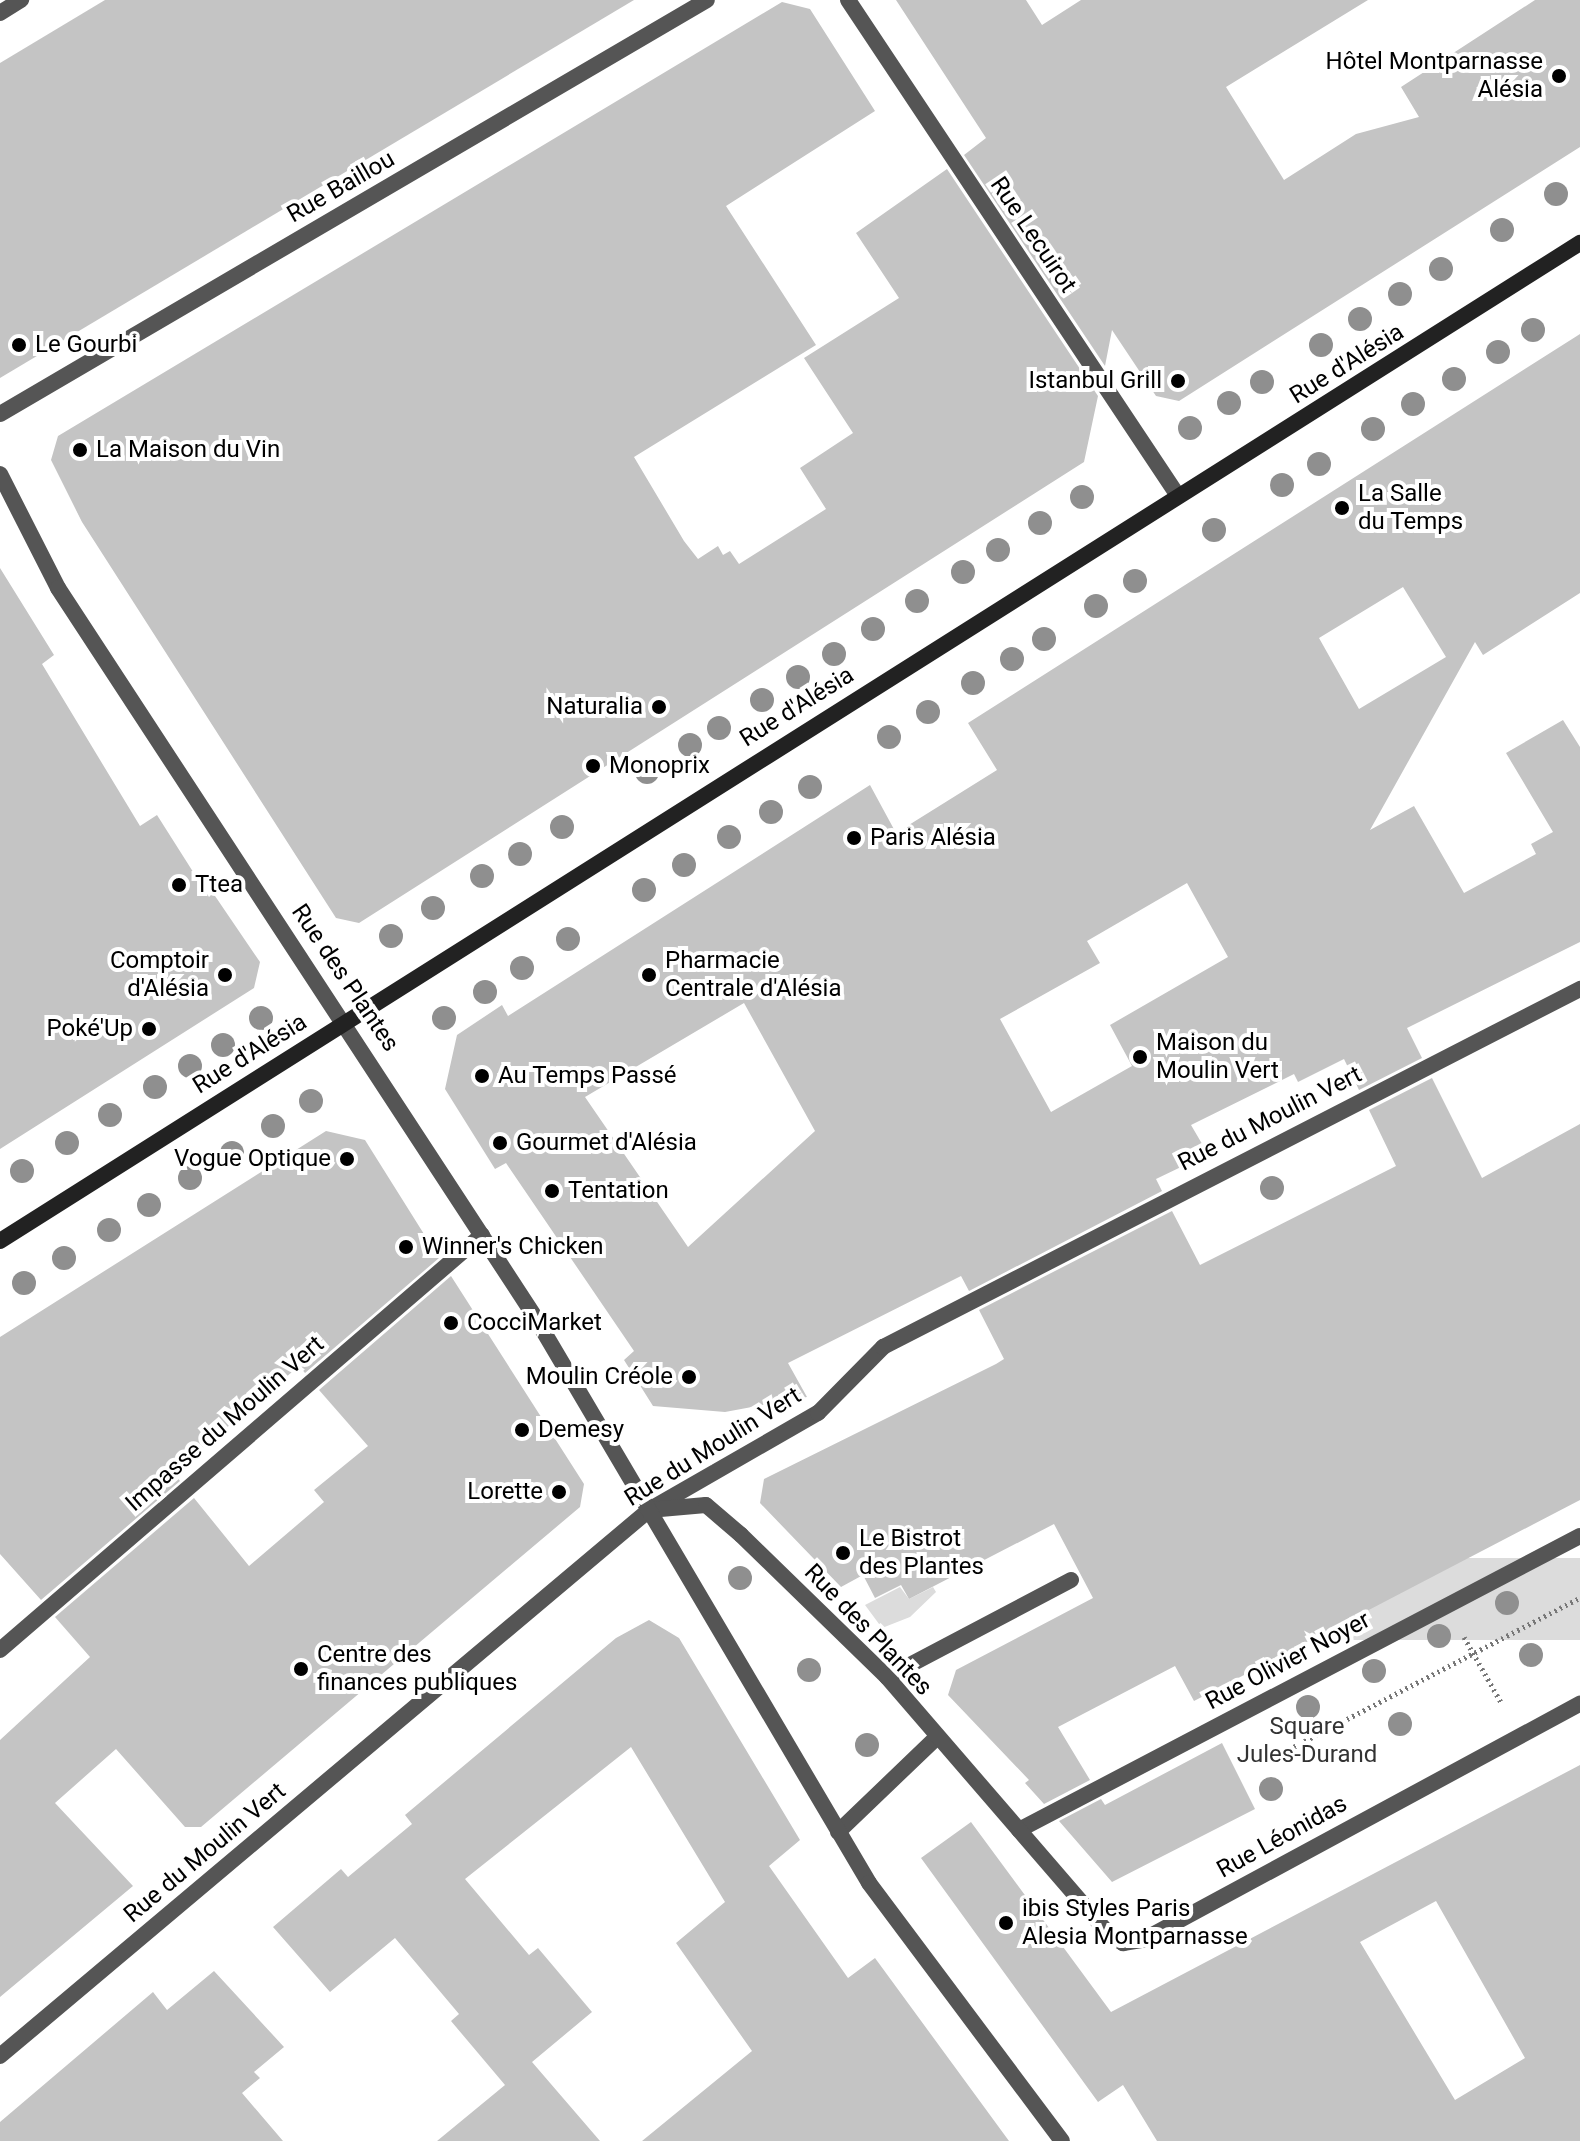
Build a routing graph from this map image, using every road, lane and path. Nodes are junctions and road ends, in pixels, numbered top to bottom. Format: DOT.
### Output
graph roads {
  1 [pos="21,0"];
  2 [pos="707,0"];
  3 [pos="848,0"];
  4 [pos="0,13"];
  5 [pos="1580,243"];
  6 [pos="0,414"];
  7 [pos="0,474"];
  8 [pos="1178,496"];
  9 [pos="1580,989"];
  10 [pos="346,1022"];
  11 [pos="482,1235"];
  12 [pos="0,1241"];
  13 [pos="649,1510"];
  14 [pos="1580,1536"];
  15 [pos="1071,1580"];
  16 [pos="1580,1598"];
  17 [pos="1461,1633"];
  18 [pos="0,1650"];
  19 [pos="1473,1654"];
  20 [pos="887,1677"];
  21 [pos="1502,1704"];
  22 [pos="1580,1704"];
  23 [pos="936,1738"];
  24 [pos="1278,1755"];
  25 [pos="1019,1830"];
  26 [pos="838,1832"];
  27 [pos="0,2056"];
  28 [pos="1062,2141"];
  1 -- 4 [label="street"];
  2 -- 6 [label="street, Rue Baillou"];
  3 -- 8 [label="street, Rue Lecuirot"];
  5 -- 8 [label="main road, Rue d'Alésia"];
  7 -- 10 [label="street, Rue des Plantes"];
  8 -- 10 [label="main road, Rue d'Alésia"];
  9 -- 13 [label="street, Rue du Moulin Vert"];
  10 -- 11 [label="street, Rue des Plantes"];
  10 -- 12 [label="main road, Rue d'Alésia"];
  11 -- 13 [label="street, Rue des Plantes"];
  11 -- 18 [label="street, Impasse du Moulin Vert"];
  13 -- 20 [label="street, Rue des Plantes"];
  13 -- 26 [label="street, Rue des Plantes"];
  13 -- 27 [label="street, Rue du Moulin Vert"];
  14 -- 25 [label="street, Rue Olivier Noyer"];
  15 -- 20 [label="street"];
  16 -- 19 [label="path"];
  17 -- 19 [label="path"];
  19 -- 21 [label="path"];
  19 -- 24 [label="path"];
  20 -- 23 [label="street, Rue des Plantes"];
  22 -- 25 [label="street, Rue Léonidas"];
  23 -- 25 [label="street, Rue Léonidas"];
  23 -- 26 [label="street"];
  26 -- 28 [label="street, Rue des Plantes"];
}
